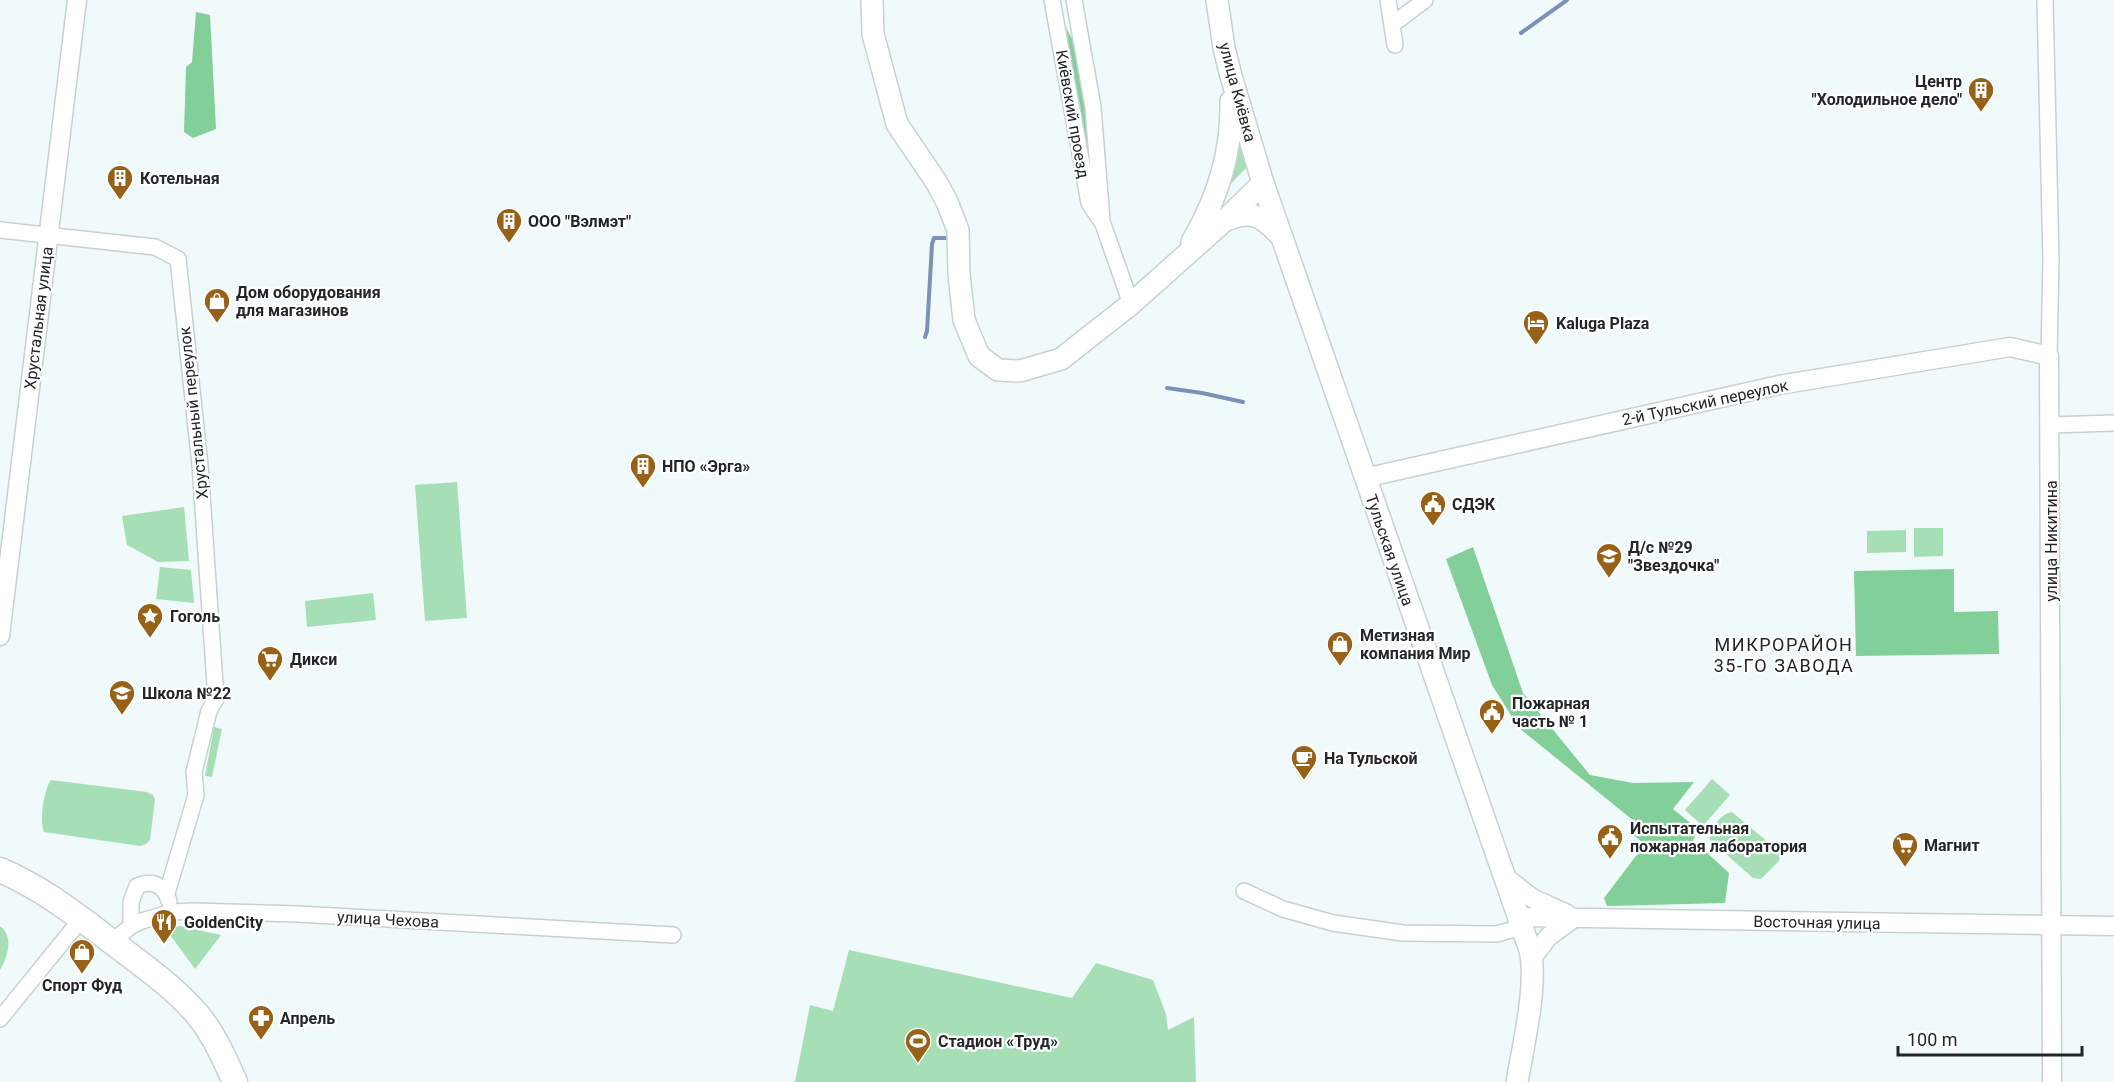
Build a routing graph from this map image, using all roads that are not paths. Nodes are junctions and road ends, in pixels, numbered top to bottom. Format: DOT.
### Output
graph roads {
  1 [pos="77,0"];
  2 [pos="872,0"];
  3 [pos="1052,0"];
  4 [pos="1074,0"];
  5 [pos="1217,0"];
  6 [pos="1388,0"];
  7 [pos="1425,0"];
  8 [pos="2045,0"];
  9 [pos="1393,24"];
  10 [pos="1395,45"];
  11 [pos="1231,76"];
  12 [pos="1263,183"];
  13 [pos="1216,218"];
  14 [pos="1103,224"];
  15 [pos="0,230"];
  16 [pos="48,236"];
  17 [pos="1284,238"];
  18 [pos="1131,304"];
  19 [pos="2049,356"];
  20 [pos="2114,423"];
  21 [pos="2050,425"];
  22 [pos="1364,477"];
  23 [pos="0,636"];
  24 [pos="0,870"];
  25 [pos="1504,876"];
  26 [pos="1244,891"];
  27 [pos="167,893"];
  28 [pos="172,912"];
  29 [pos="82,918"];
  30 [pos="1574,918"];
  31 [pos="1521,922"];
  32 [pos="2050,925"];
  33 [pos="131,926"];
  34 [pos="2114,926"];
  35 [pos="673,935"];
  36 [pos="112,942"];
  37 [pos="1532,958"];
  38 [pos="0,1019"];
  39 [pos="235,1082"];
  40 [pos="1518,1082"];
  41 [pos="2052,1082"];
  1 -- 16 [label="street, Хрустальная улица"];
  2 -- 18 [label="main road"];
  3 -- 14 [label="street, Киёвский проезд"];
  4 -- 14 [label="street, Киёвский проезд"];
  5 -- 11 [label="main road, улица Киёвка"];
  6 -- 9 [label="street"];
  7 -- 9 [label="street"];
  8 -- 19 [label="street, улица Никитина"];
  9 -- 10 [label="street"];
  11 -- 12 [label="main road, улица Киёвка"];
  11 -- 13 [label="main road"];
  12 -- 13 [label="main road"];
  12 -- 17 [label="main road, Тульская улица"];
  13 -- 17 [label="main road"];
  13 -- 18 [label="main road"];
  14 -- 18 [label="street, Киёвский проезд"];
  15 -- 16 [label="street"];
  16 -- 23 [label="street, Хрустальная улица"];
  16 -- 27 [label="street, Хрустальный переулок"];
  17 -- 22 [label="main road, Тульская улица"];
  19 -- 21 [label="street, улица Никитина"];
  19 -- 22 [label="street, 2-й Тульский переулок"];
  20 -- 21 [label="street"];
  21 -- 32 [label="street, улица Никитина"];
  22 -- 25 [label="main road, Тульская улица"];
  24 -- 29 [label="main road"];
  25 -- 30 [label="street"];
  25 -- 31 [label="main road, Тульская улица"];
  26 -- 31 [label="street"];
  27 -- 28 [label="street"];
  27 -- 33 [label="street"];
  28 -- 33 [label="street, улица Чехова"];
  28 -- 35 [label="street, улица Чехова"];
  29 -- 36 [label="main road"];
  29 -- 38 [label="street"];
  30 -- 31 [label="street, Восточная улица"];
  30 -- 32 [label="street, Восточная улица"];
  30 -- 37 [label="street"];
  31 -- 37 [label="main road, Тульская улица"];
  32 -- 34 [label="street, Восточная улица"];
  32 -- 41 [label="street, улица Никитина"];
  33 -- 36 [label="street, улица Чехова"];
  36 -- 39 [label="main road"];
  37 -- 40 [label="main road, Тульская улица"];
}
